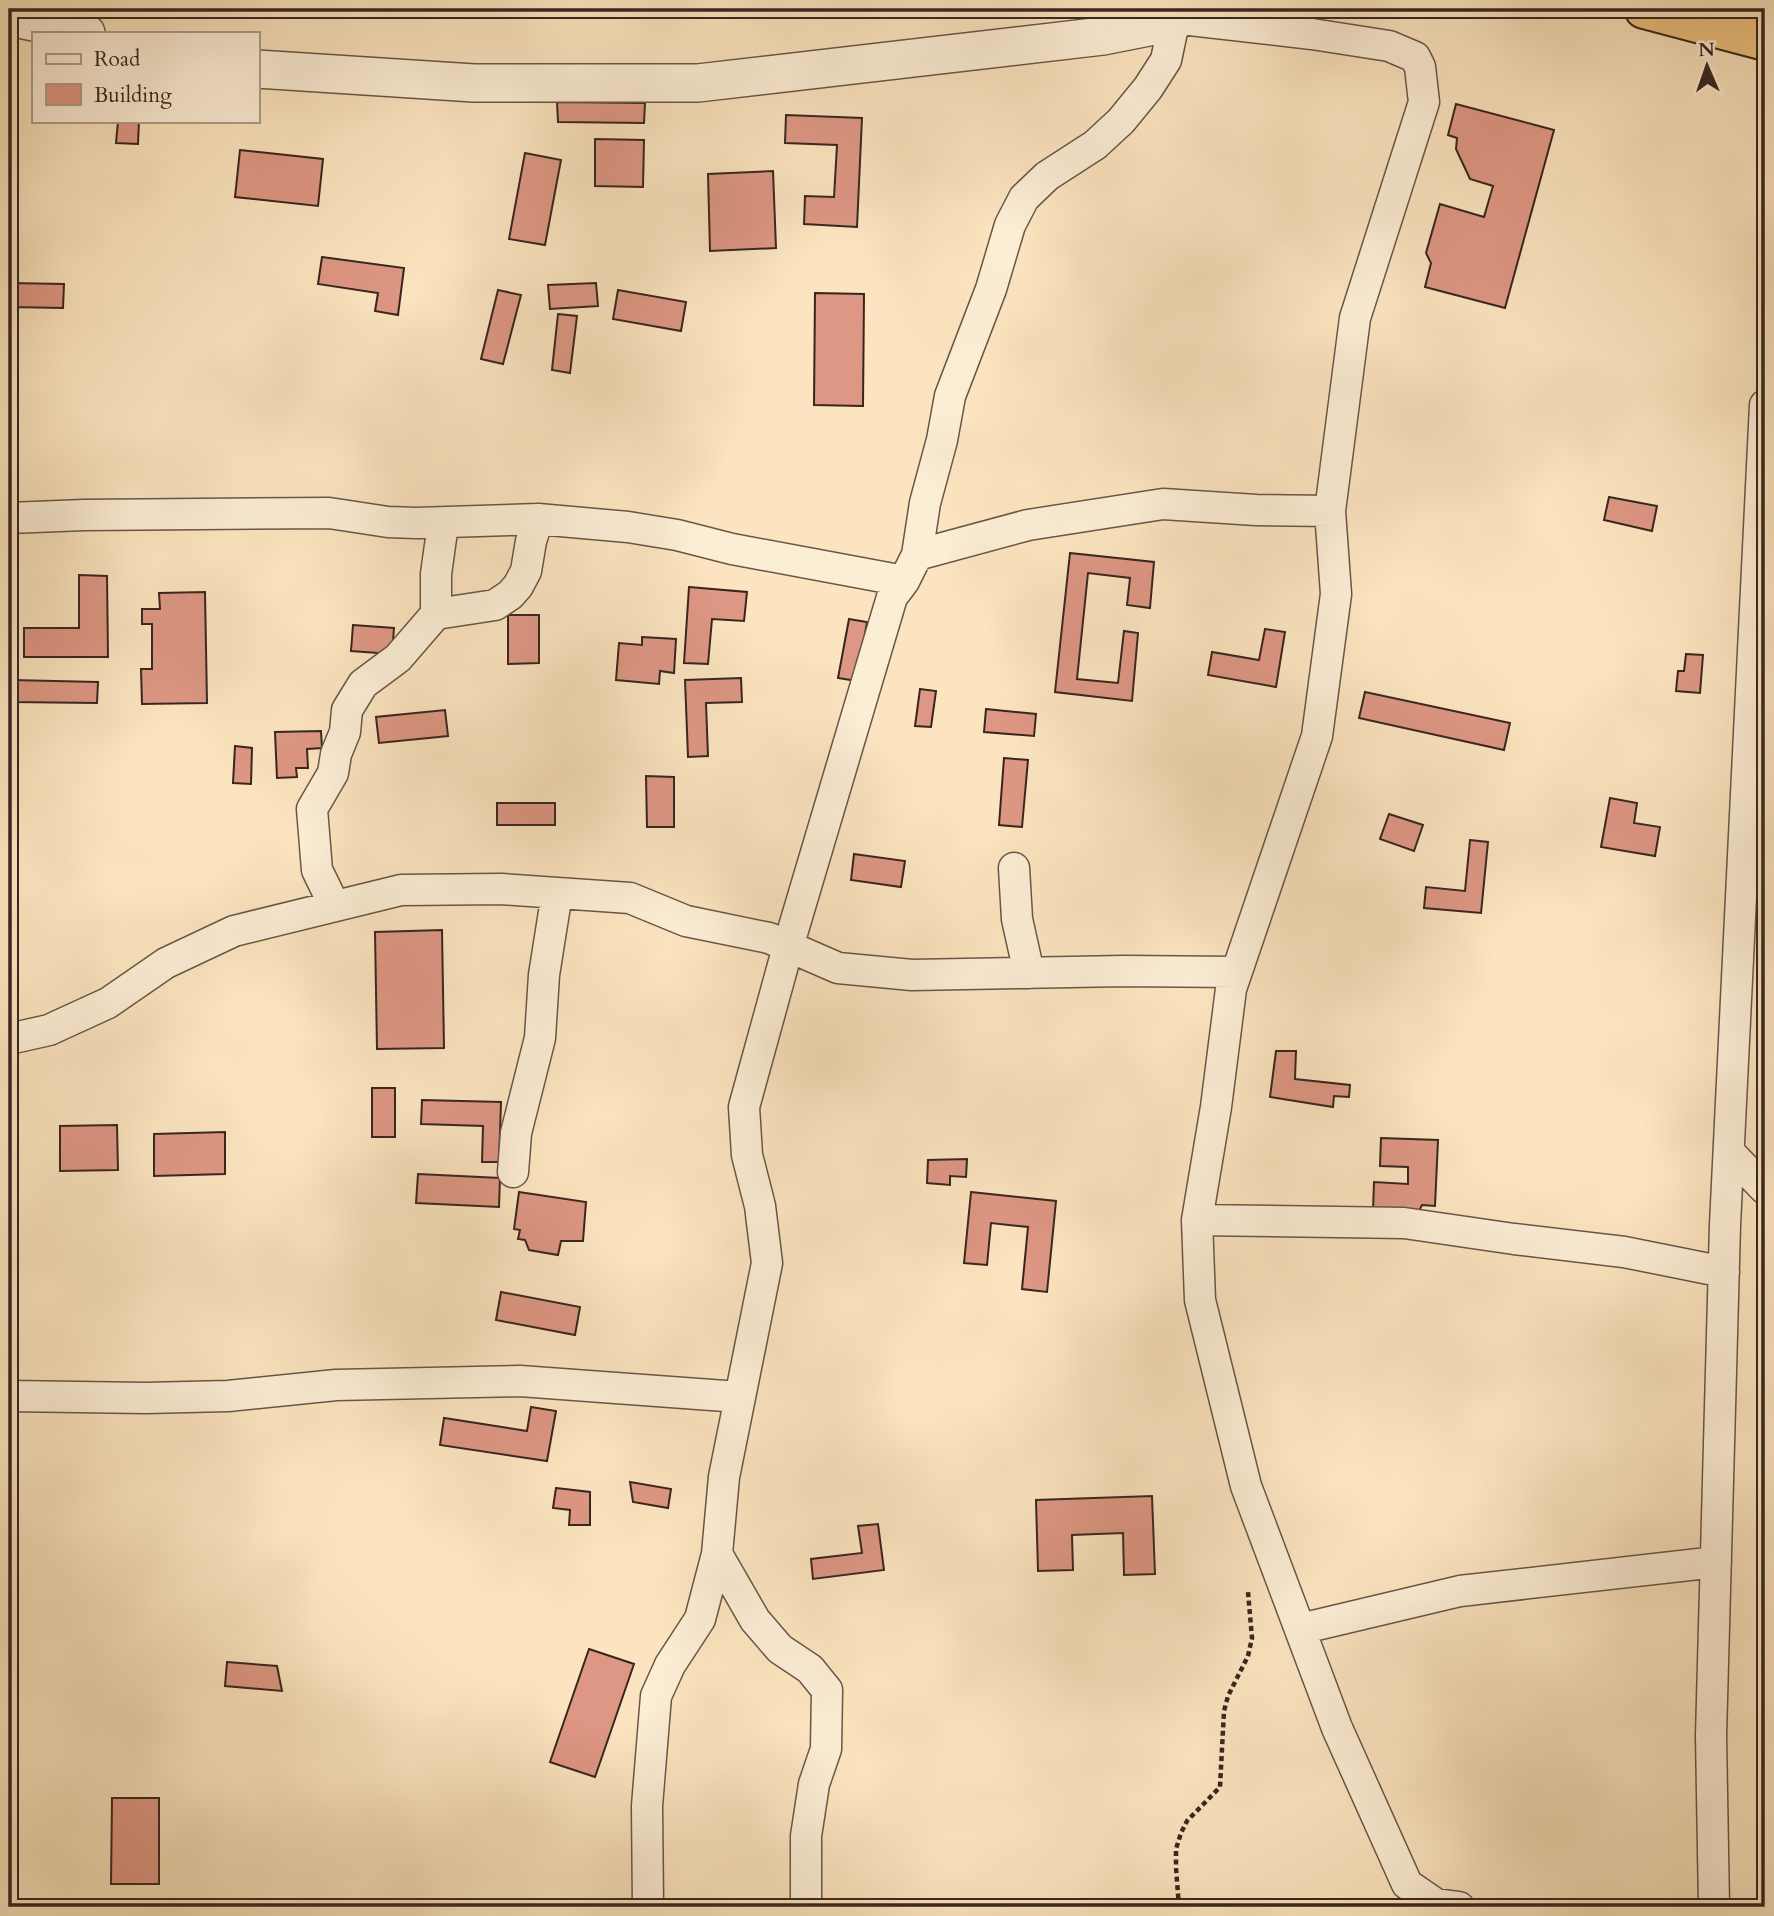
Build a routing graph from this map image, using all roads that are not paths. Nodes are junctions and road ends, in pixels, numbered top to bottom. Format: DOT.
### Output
graph roads {
  1 [pos="1644,9"];
  2 [pos="1182,16"];
  3 [pos="9,17"];
  4 [pos="1752,27"];
  5 [pos="81,32"];
  6 [pos="259,69"];
  7 [pos="1765,405"];
  8 [pos="1330,511"];
  9 [pos="9,518"];
  10 [pos="538,519"];
  11 [pos="443,524"];
  12 [pos="911,568"];
  13 [pos="436,614"];
  14 [pos="1755,811"];
  15 [pos="1014,868"];
  16 [pos="557,893"];
  17 [pos="334,905"];
  18 [pos="788,947"];
  19 [pos="1236,972"];
  20 [pos="1029,973"];
  21 [pos="9,1039"];
  22 [pos="1729,1152"];
  23 [pos="513,1172"];
  24 [pos="1765,1189"];
  25 [pos="1197,1220"];
  26 [pos="1724,1272"];
  27 [pos="9,1396"];
  28 [pos="739,1397"];
  29 [pos="717,1554"];
  30 [pos="1716,1562"];
  31 [pos="1300,1629"];
  32 [pos="648,1907"];
  33 [pos="806,1907"];
  34 [pos="1459,1907"];
  35 [pos="1714,1907"];
  1 -- 4 [label="highway"];
  2 -- 6 [label="street"];
  2 -- 8 [label="street"];
  2 -- 12 [label="street"];
  3 -- 5 [label="street"];
  7 -- 14 [label="street"];
  8 -- 12 [label="street"];
  8 -- 19 [label="street"];
  9 -- 11 [label="street"];
  10 -- 11 [label="street"];
  10 -- 12 [label="street"];
  10 -- 13 [label="street"];
  11 -- 13 [label="street"];
  12 -- 18 [label="street"];
  13 -- 17 [label="street"];
  14 -- 22 [label="street"];
  15 -- 20 [label="street"];
  16 -- 17 [label="street"];
  16 -- 18 [label="street"];
  16 -- 23 [label="street"];
  17 -- 21 [label="street"];
  18 -- 20 [label="street"];
  18 -- 28 [label="street"];
  19 -- 20 [label="street"];
  19 -- 25 [label="street"];
  22 -- 24 [label="street"];
  22 -- 26 [label="street"];
  25 -- 26 [label="street"];
  25 -- 31 [label="street"];
  26 -- 30 [label="street"];
  27 -- 28 [label="street"];
  28 -- 29 [label="street"];
  29 -- 32 [label="street"];
  29 -- 33 [label="street"];
  30 -- 31 [label="street"];
  30 -- 35 [label="street"];
  31 -- 34 [label="street"];
}
